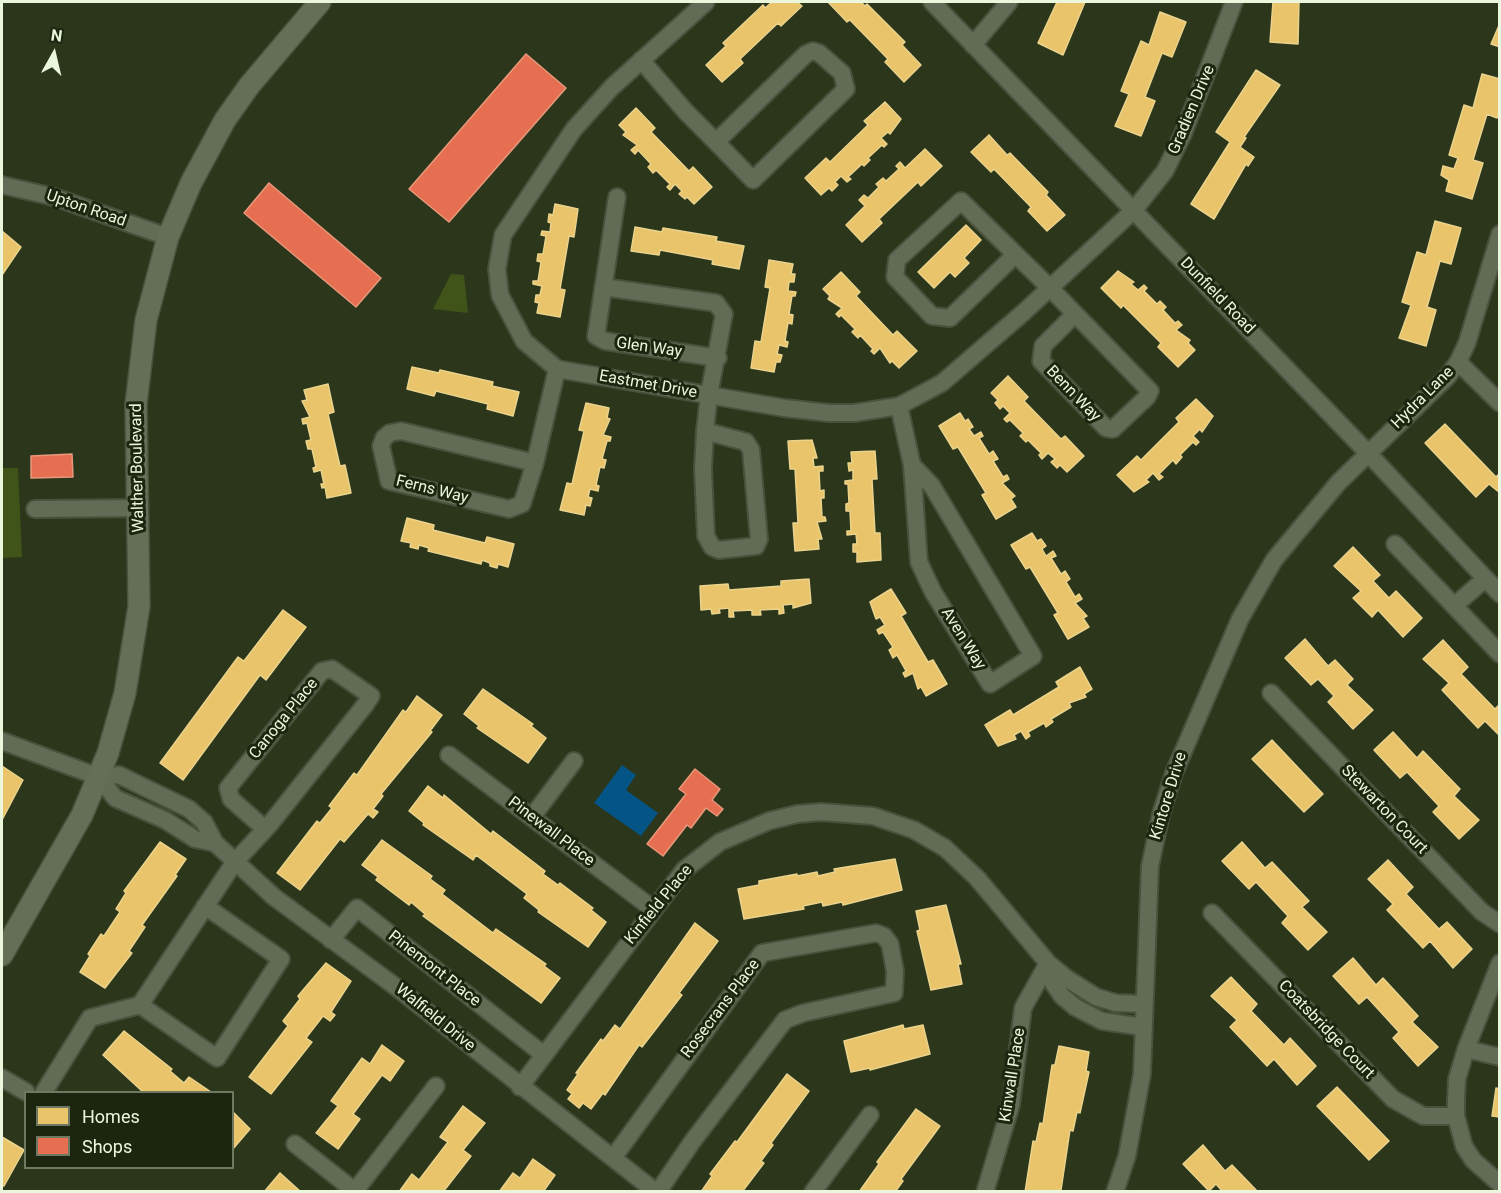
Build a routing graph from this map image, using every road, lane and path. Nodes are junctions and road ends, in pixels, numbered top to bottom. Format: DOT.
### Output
graph roads {
  1 [pos="320,2"];
  2 [pos="706,2"];
  3 [pos="932,2"];
  4 [pos="1009,2"];
  5 [pos="1234,2"];
  6 [pos="973,45"];
  7 [pos="641,60"];
  8 [pos="716,142"];
  9 [pos="2,185"];
  10 [pos="617,197"];
  11 [pos="1134,210"];
  12 [pos="1500,234"];
  13 [pos="168,237"];
  14 [pos="1015,255"];
  15 [pos="603,287"];
  16 [pos="1050,288"];
  17 [pos="1075,314"];
  18 [pos="718,358"];
  19 [pos="1458,362"];
  20 [pos="556,369"];
  21 [pos="709,395"];
  22 [pos="1500,403"];
  23 [pos="898,406"];
  24 [pos="705,431"];
  25 [pos="1368,452"];
  26 [pos="536,463"];
  27 [pos="912,465"];
  28 [pos="138,508"];
  29 [pos="34,509"];
  30 [pos="1395,544"];
  31 [pos="1485,579"];
  32 [pos="1500,594"];
  33 [pos="1454,606"];
  34 [pos="1500,654"];
  35 [pos="1270,693"];
  36 [pos="2,741"];
  37 [pos="449,754"];
  38 [pos="574,761"];
  39 [pos="99,777"];
  40 [pos="532,817"];
  41 [pos="265,829"];
  42 [pos="215,843"];
  43 [pos="234,863"];
  44 [pos="205,906"];
  45 [pos="652,909"];
  46 [pos="1212,913"];
  47 [pos="1500,924"];
  48 [pos="331,940"];
  49 [pos="2,955"];
  50 [pos="1048,963"];
  51 [pos="1500,963"];
  52 [pos="1144,1004"];
  53 [pos="140,1005"];
  54 [pos="1143,1027"];
  55 [pos="1466,1049"];
  56 [pos="544,1055"];
  57 [pos="1500,1057"];
  58 [pos="2,1078"];
  59 [pos="436,1086"];
  60 [pos="520,1087"];
  61 [pos="24,1091"];
  62 [pos="45,1091"];
  63 [pos="870,1115"];
  64 [pos="1456,1116"];
  65 [pos="295,1144"];
  66 [pos="613,1158"];
  67 [pos="1500,1184"];
  68 [pos="355,1191"];
  69 [pos="657,1191"];
  70 [pos="813,1191"];
  71 [pos="985,1191"];
  72 [pos="1115,1191"];
  1 -- 13 [label="main road, Walther Boulevard"];
  2 -- 7 [label="street"];
  3 -- 6 [label="street, Dunfield Road"];
  4 -- 6 [label="street"];
  5 -- 11 [label="street, Gradien Drive"];
  6 -- 11 [label="street, Dunfield Road"];
  7 -- 8 [label="street"];
  7 -- 20 [label="street"];
  8 -- 8 [label="street"];
  9 -- 13 [label="street, Upton Road"];
  10 -- 15 [label="street, Glen Way"];
  11 -- 16 [label="street, Eastmet Drive"];
  11 -- 25 [label="street, Dunfield Road"];
  12 -- 19 [label="street, Hydra Lane"];
  13 -- 28 [label="main road, Walther Boulevard"];
  14 -- 14 [label="street, Benn Way"];
  14 -- 16 [label="street, Benn Way"];
  15 -- 18 [label="street"];
  15 -- 18 [label="street, Glen Way"];
  16 -- 17 [label="street, Benn Way"];
  16 -- 23 [label="street, Eastmet Drive"];
  17 -- 17 [label="street, Benn Way"];
  18 -- 21 [label="street"];
  19 -- 22 [label="street"];
  19 -- 25 [label="street, Hydra Lane"];
  20 -- 21 [label="street, Eastmet Drive"];
  20 -- 26 [label="street, Ferns Way"];
  21 -- 23 [label="street, Eastmet Drive"];
  21 -- 24 [label="street"];
  23 -- 27 [label="street, Aven Way"];
  24 -- 24 [label="street"];
  25 -- 31 [label="street, Dunfield Road"];
  25 -- 52 [label="street, Kintore Drive"];
  26 -- 26 [label="street, Ferns Way"];
  27 -- 27 [label="street, Aven Way"];
  28 -- 29 [label="street"];
  28 -- 39 [label="main road, Walther Boulevard"];
  30 -- 33 [label="street"];
  31 -- 32 [label="street, Dunfield Road"];
  31 -- 33 [label="street"];
  33 -- 34 [label="street"];
  35 -- 47 [label="street, Stewarton Court"];
  36 -- 39 [label="street"];
  37 -- 40 [label="street, Pinewall Place"];
  38 -- 40 [label="street"];
  39 -- 42 [label="street, Walfield Drive"];
  39 -- 42 [label="street, Walfield Drive"];
  39 -- 49 [label="main road, Walther Boulevard"];
  40 -- 45 [label="street, Pinewall Place"];
  41 -- 41 [label="street, Canoga Place"];
  41 -- 43 [label="street, Canoga Place"];
  42 -- 43 [label="street, Walfield Drive"];
  43 -- 44 [label="street, Canoga Place"];
  43 -- 48 [label="street, Walfield Drive"];
  44 -- 53 [label="street, Canoga Place"];
  44 -- 53 [label="street"];
  45 -- 50 [label="street, Kinfield Place"];
  45 -- 56 [label="street, Kinfield Place"];
  46 -- 64 [label="street, Coatsbridge Court"];
  48 -- 56 [label="street, Pinemont Place"];
  48 -- 60 [label="street, Walfield Drive"];
  50 -- 52 [label="street, Kinfield Place"];
  50 -- 54 [label="street, Kinfield Place"];
  50 -- 71 [label="street, Kinwall Place"];
  51 -- 55 [label="street"];
  52 -- 54 [label="street, Kintore Drive"];
  53 -- 62 [label="street"];
  54 -- 72 [label="street, Kintore Drive"];
  55 -- 57 [label="street"];
  55 -- 64 [label="street"];
  56 -- 60 [label="street, Kinfield Place"];
  58 -- 61 [label="street"];
  59 -- 68 [label="street"];
  60 -- 66 [label="street, Walfield Drive"];
  63 -- 70 [label="street"];
  64 -- 67 [label="street"];
  65 -- 68 [label="street"];
  66 -- 69 [label="street, Walfield Drive"];
  66 -- 69 [label="street, Rosecrans Place"];
}
